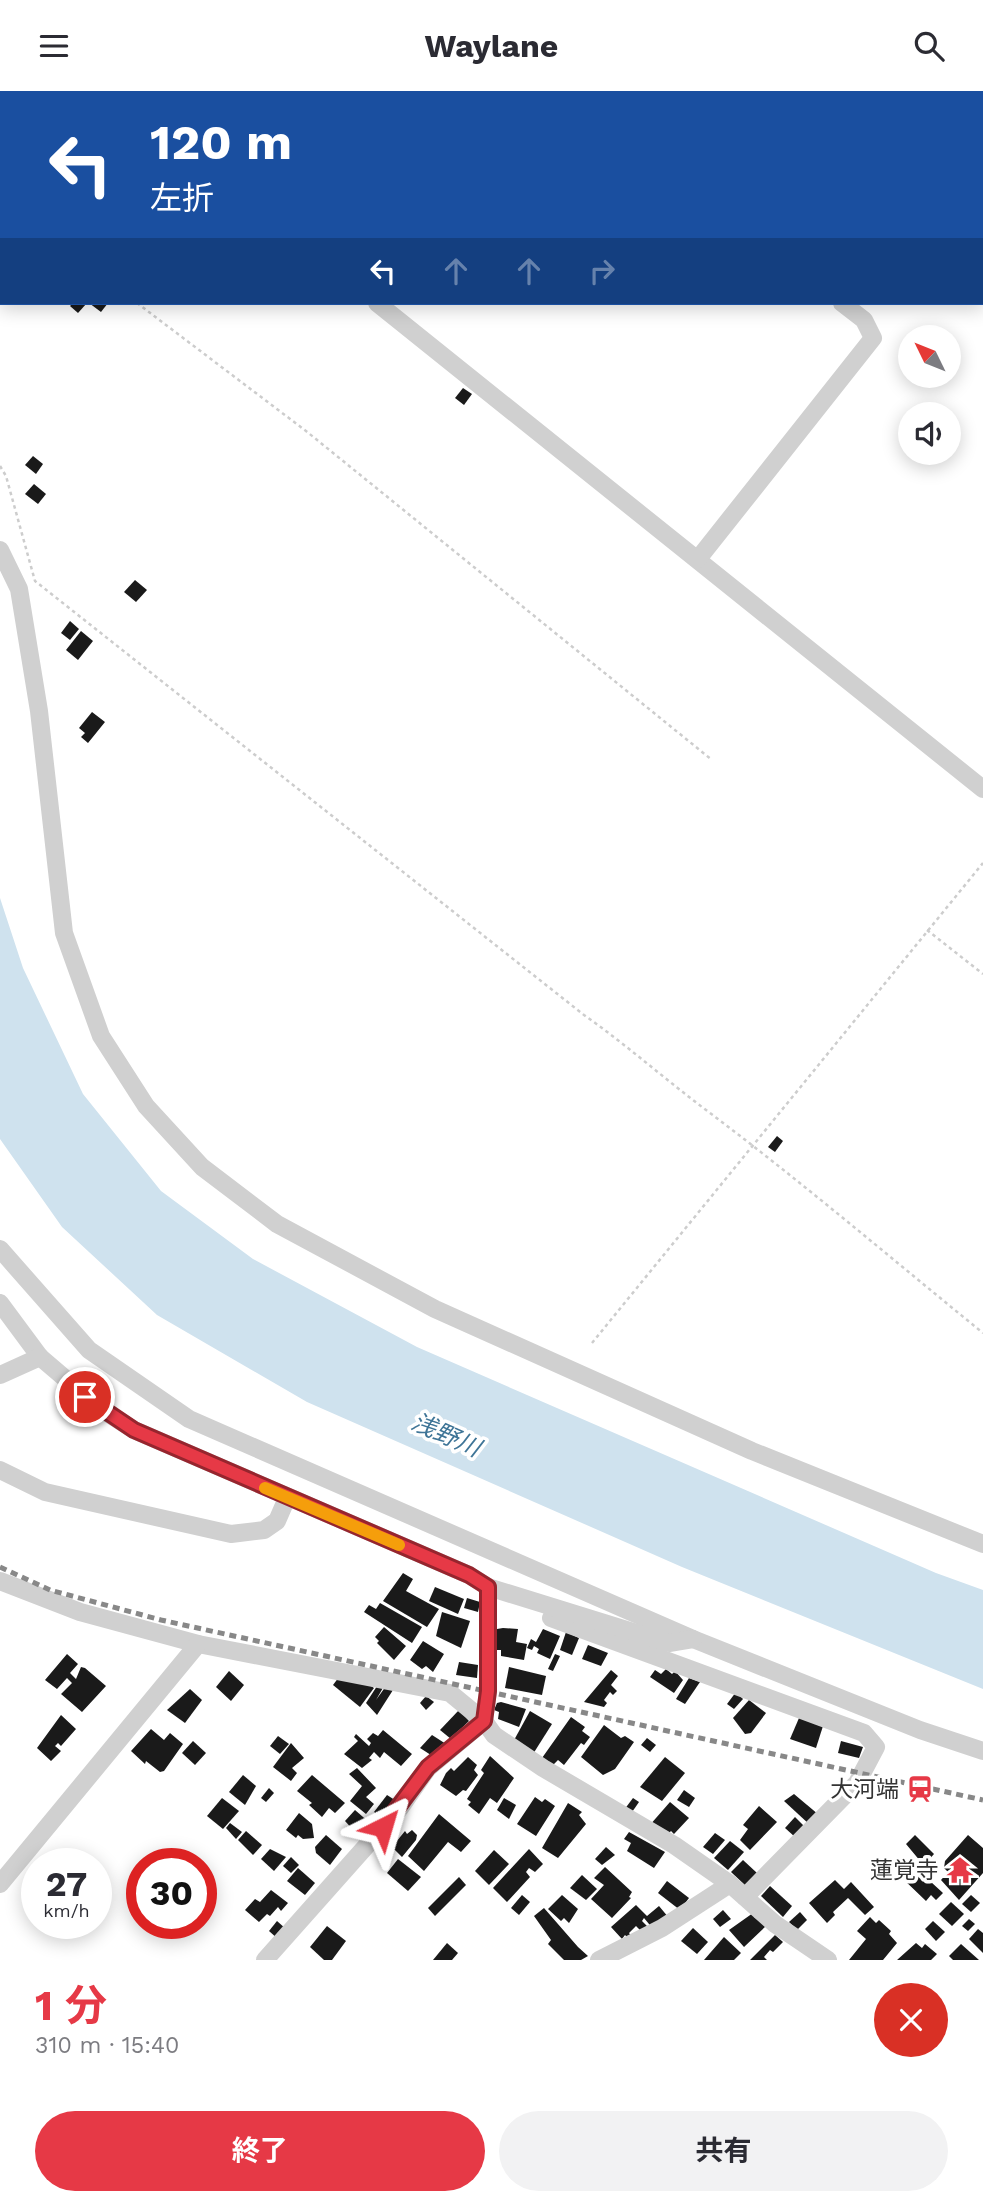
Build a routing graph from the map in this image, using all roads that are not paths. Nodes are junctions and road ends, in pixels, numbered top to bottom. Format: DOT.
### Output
graph roads {
  1 [pos="380,305"];
  2 [pos="845,305"];
  3 [pos="0,550"];
  4 [pos="698,559"];
  5 [pos="983,789"];
  6 [pos="0,1249"];
  7 [pos="0,1303"];
  8 [pos="40,1357"];
  9 [pos="0,1375"];
  10 [pos="0,1470"];
  11 [pos="287,1498"];
  12 [pos="983,1544"];
  13 [pos="0,1581"];
  14 [pos="488,1591"];
  15 [pos="693,1639"];
  16 [pos="198,1644"];
  17 [pos="484,1721"];
  18 [pos="983,1751"];
  19 [pos="0,1884"];
  20 [pos="730,1884"];
  21 [pos="744,1897"];
  22 [pos="265,1960"];
  23 [pos="599,1960"];
  24 [pos="828,1960"];
  1 -- 4 [label="street"];
  2 -- 4 [label="street"];
  3 -- 12 [label="street"];
  4 -- 5 [label="street"];
  6 -- 15 [label="street"];
  7 -- 8 [label="street"];
  8 -- 9 [label="street"];
  8 -- 11 [label="street"];
  10 -- 11 [label="street"];
  11 -- 14 [label="street"];
  13 -- 16 [label="street"];
  14 -- 15 [label="street"];
  14 -- 17 [label="street"];
  14 -- 21 [label="street"];
  15 -- 18 [label="street"];
  16 -- 17 [label="street"];
  16 -- 19 [label="street"];
  17 -- 20 [label="street"];
  17 -- 22 [label="street"];
  20 -- 21 [label="street"];
  20 -- 23 [label="street"];
  21 -- 24 [label="street"];
}
